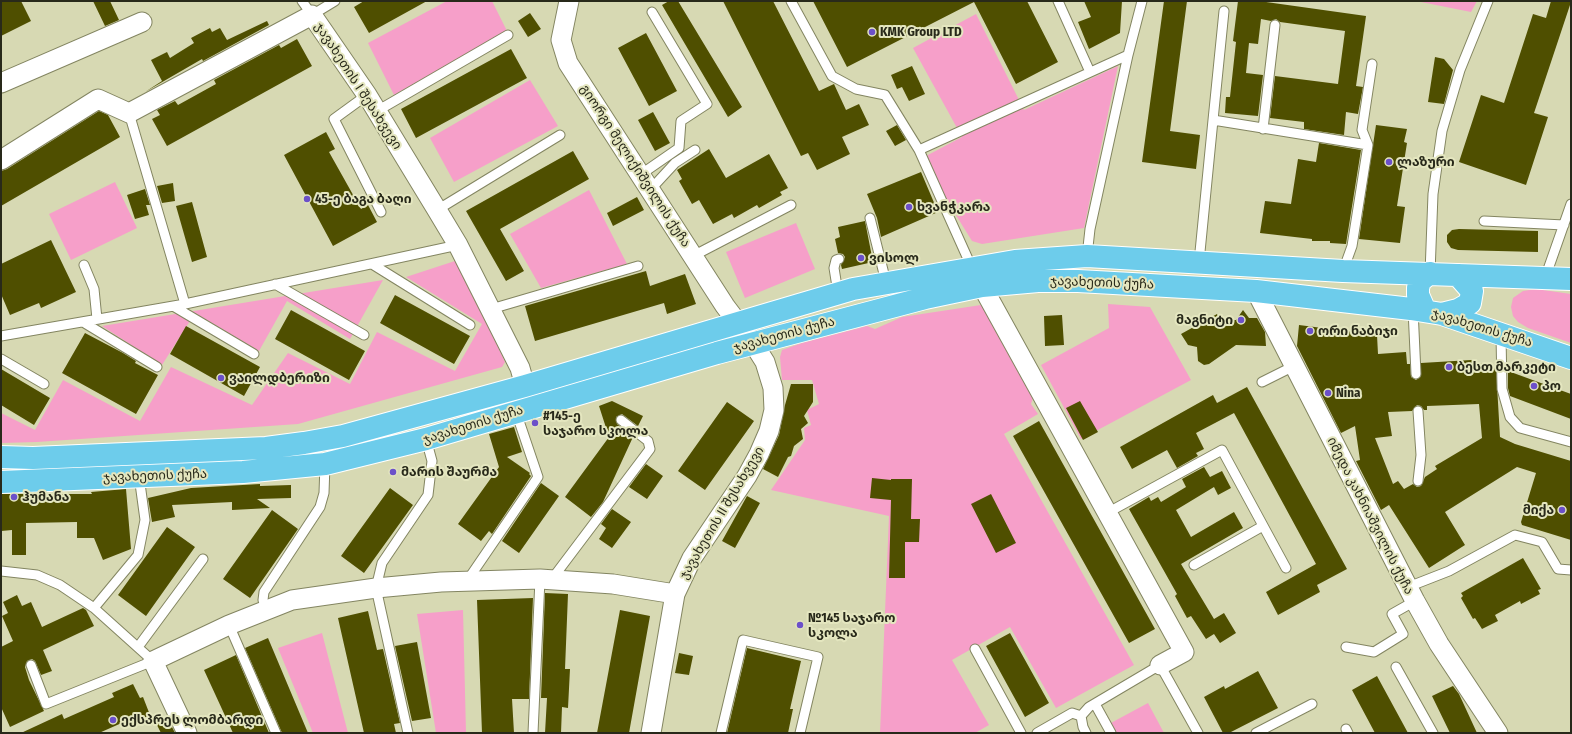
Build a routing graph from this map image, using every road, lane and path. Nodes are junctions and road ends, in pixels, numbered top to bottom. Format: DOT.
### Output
graph roads {
  1 [pos="336,1"];
  2 [pos="569,1"];
  3 [pos="791,1"];
  4 [pos="1058,1"];
  5 [pos="1142,1"];
  6 [pos="1488,1"];
  7 [pos="307,8"];
  8 [pos="1224,11"];
  9 [pos="652,12"];
  10 [pos="142,22"];
  11 [pos="1275,25"];
  12 [pos="508,35"];
  13 [pos="1128,55"];
  14 [pos="1372,64"];
  15 [pos="1090,72"];
  16 [pos="1,83"];
  17 [pos="367,95"];
  18 [pos="377,111"];
  19 [pos="129,113"];
  20 [pos="1213,120"];
  21 [pos="1263,129"];
  22 [pos="560,136"];
  23 [pos="1368,145"];
  24 [pos="695,150"];
  25 [pos="919,150"];
  26 [pos="1,160"];
  27 [pos="645,182"];
  28 [pos="1571,204"];
  29 [pos="791,205"];
  30 [pos="437,210"];
  31 [pos="381,212"];
  32 [pos="870,218"];
  33 [pos="1484,221"];
  34 [pos="1564,225"];
  35 [pos="458,245"];
  36 [pos="693,256"];
  37 [pos="1087,256"];
  38 [pos="839,259"];
  39 [pos="1199,262"];
  40 [pos="372,264"];
  41 [pos="84,265"];
  42 [pos="638,266"];
  43 [pos="1343,271"];
  44 [pos="1430,273"];
  45 [pos="1458,275"];
  46 [pos="977,277"];
  47 [pos="1545,278"];
  48 [pos="1571,279"];
  49 [pos="886,282"];
  50 [pos="274,284"];
  51 [pos="1256,291"];
  52 [pos="838,293"];
  53 [pos="185,304"];
  54 [pos="173,306"];
  55 [pos="491,309"];
  56 [pos="1427,311"];
  57 [pos="97,319"];
  58 [pos="83,322"];
  59 [pos="736,323"];
  60 [pos="470,325"];
  61 [pos="1501,333"];
  62 [pos="364,335"];
  63 [pos="1,336"];
  64 [pos="753,343"];
  65 [pos="254,354"];
  66 [pos="1571,358"];
  67 [pos="1,359"];
  68 [pos="1294,366"];
  69 [pos="157,367"];
  70 [pos="1416,374"];
  71 [pos="1262,382"];
  72 [pos="44,384"];
  73 [pos="525,386"];
  74 [pos="1418,411"];
  75 [pos="516,412"];
  76 [pos="621,420"];
  77 [pos="426,439"];
  78 [pos="1571,442"];
  79 [pos="1,457"];
  80 [pos="324,464"];
  81 [pos="139,476"];
  82 [pos="1418,481"];
  83 [pos="1,482"];
  84 [pos="1107,513"];
  85 [pos="1263,526"];
  86 [pos="203,559"];
  87 [pos="1194,565"];
  88 [pos="1286,568"];
  89 [pos="1571,570"];
  90 [pos="1,571"];
  91 [pos="546,579"];
  92 [pos="467,581"];
  93 [pos="376,588"];
  94 [pos="675,594"];
  95 [pos="1411,594"];
  96 [pos="94,608"];
  97 [pos="266,610"];
  98 [pos="229,625"];
  99 [pos="138,648"];
  100 [pos="1346,648"];
  101 [pos="976,649"];
  102 [pos="153,661"];
  103 [pos="31,665"];
  104 [pos="1160,665"];
  105 [pos="1396,667"];
  106 [pos="1095,704"];
  107 [pos="1312,704"];
  108 [pos="1081,716"];
  109 [pos="187,733"];
  110 [pos="276,733"];
  111 [pos="408,733"];
  112 [pos="533,733"];
  113 [pos="651,733"];
  114 [pos="722,733"];
  115 [pos="800,733"];
  116 [pos="1021,733"];
  117 [pos="1037,733"];
  118 [pos="1086,733"];
  119 [pos="1111,733"];
  120 [pos="1198,733"];
  121 [pos="1256,733"];
  122 [pos="1433,733"];
  123 [pos="1498,733"];
  1 -- 7 [label="lane"];
  2 -- 27 [label="street, გიორგი მელიქიშვილის ქუჩა"];
  3 -- 25 [label="lane"];
  4 -- 15 [label="lane"];
  5 -- 13 [label="lane"];
  6 -- 44 [label="lane"];
  7 -- 17 [label="street, ჯავახეთის I შესახვევი"];
  7 -- 19 [label="street, ჯავახეთის I შესახვევი"];
  8 -- 20 [label="lane"];
  9 -- 27 [label="lane"];
  10 -- 16 [label="street"];
  11 -- 21 [label="lane"];
  12 -- 18 [label="lane"];
  13 -- 15 [label="lane"];
  13 -- 37 [label="lane"];
  14 -- 23 [label="lane"];
  15 -- 25 [label="lane"];
  17 -- 18 [label="street, ჯავახეთის I შესახვევი"];
  17 -- 31 [label="lane"];
  18 -- 30 [label="street, ჯავახეთის I შესახვევი"];
  19 -- 26 [label="street"];
  19 -- 53 [label="lane"];
  20 -- 21 [label="lane"];
  20 -- 39 [label="lane"];
  21 -- 23 [label="lane"];
  22 -- 30 [label="lane"];
  23 -- 43 [label="lane"];
  24 -- 27 [label="lane"];
  25 -- 46 [label="lane"];
  27 -- 36 [label="street, გიორგი მელიქიშვილის ქუჩა"];
  28 -- 34 [label="lane"];
  29 -- 36 [label="lane"];
  30 -- 35 [label="street, ჯავახეთის I შესახვევი"];
  32 -- 49 [label="lane"];
  33 -- 34 [label="lane"];
  34 -- 47 [label="lane"];
  35 -- 40 [label="lane"];
  35 -- 55 [label="street, ჯავახეთის I შესახვევი"];
  36 -- 59 [label="street, გიორგი მელიქიშვილის ქუჩა"];
  37 -- 39 [label="main road, ჯავახეთის ქუჩა"];
  37 -- 46 [label="main road, ჯავახეთის ქუჩა"];
  38 -- 52 [label="lane"];
  39 -- 43 [label="main road, ჯავახეთის ქუჩა"];
  40 -- 50 [label="lane"];
  40 -- 60 [label="lane"];
  41 -- 57 [label="lane"];
  42 -- 55 [label="lane"];
  43 -- 44 [label="main road, ჯავახეთის ქუჩა"];
  44 -- 45 [label="main road, ჯავახეთის ქუჩა"];
  44 -- 56 [label="main road"];
  45 -- 47 [label="main road, ჯავახეთის ქუჩა"];
  45 -- 56 [label="main road"];
  46 -- 49 [label="main road, ჯავახეთის ქუჩა"];
  46 -- 51 [label="main road, ჯავახეთის ქუჩა"];
  46 -- 64 [label="main road, ჯავახეთის ქუჩა"];
  46 -- 84 [label="street"];
  47 -- 48 [label="main road, ჯავახეთის ქუჩა"];
  49 -- 52 [label="main road, ჯავახეთის ქუჩა"];
  50 -- 53 [label="lane"];
  50 -- 62 [label="lane"];
  51 -- 56 [label="main road, ჯავახეთის ქუჩა"];
  51 -- 68 [label="street, იმედა კახნიაშვილის ქუჩა"];
  52 -- 59 [label="main road, ჯავახეთის ქუჩა"];
  53 -- 54 [label="lane"];
  54 -- 57 [label="lane"];
  54 -- 65 [label="lane"];
  55 -- 73 [label="street, ჯავახეთის I შესახვევი"];
  56 -- 61 [label="main road, ჯავახეთის ქუჩა"];
  56 -- 70 [label="lane"];
  57 -- 58 [label="lane"];
  58 -- 63 [label="lane"];
  58 -- 69 [label="lane"];
  59 -- 64 [label="street, გიორგი მელიქიშვილის ქუჩა"];
  59 -- 73 [label="main road, ჯავახეთის ქუჩა"];
  61 -- 66 [label="main road, ჯავახეთის ქუჩა"];
  61 -- 78 [label="lane"];
  64 -- 75 [label="main road, ჯავახეთის ქუჩა"];
  64 -- 94 [label="street, ჯავახეთის II შესახვევი"];
  67 -- 72 [label="lane"];
  68 -- 71 [label="lane"];
  68 -- 95 [label="street, იმედა კახნიაშვილის ქუჩა"];
  73 -- 79 [label="main road, ჯავახეთის ქუჩა"];
  74 -- 82 [label="lane"];
  75 -- 77 [label="main road, ჯავახეთის ქუჩა"];
  75 -- 92 [label="lane"];
  76 -- 91 [label="lane"];
  77 -- 80 [label="main road, ჯავახეთის ქუჩა"];
  77 -- 93 [label="lane"];
  80 -- 81 [label="main road, ჯავახეთის ქუჩა"];
  80 -- 97 [label="lane"];
  81 -- 83 [label="main road, ჯავახეთის ქუჩა"];
  81 -- 96 [label="lane"];
  84 -- 85 [label="lane"];
  84 -- 104 [label="street"];
  85 -- 87 [label="lane"];
  85 -- 88 [label="lane"];
  86 -- 99 [label="lane"];
  89 -- 95 [label="lane"];
  90 -- 96 [label="lane"];
  91 -- 92 [label="street"];
  91 -- 94 [label="street"];
  91 -- 112 [label="lane"];
  92 -- 93 [label="street"];
  93 -- 97 [label="street"];
  93 -- 111 [label="lane"];
  94 -- 113 [label="street, ჯავახეთის II შესახვევი"];
  95 -- 100 [label="lane"];
  95 -- 123 [label="street, იმედა კახნიაშვილის ქუჩა"];
  96 -- 99 [label="lane"];
  97 -- 98 [label="street"];
  98 -- 102 [label="street"];
  98 -- 110 [label="lane"];
  99 -- 102 [label="lane"];
  101 -- 116 [label="lane"];
  102 -- 103 [label="lane"];
  102 -- 109 [label="street"];
  104 -- 106 [label="lane"];
  104 -- 120 [label="lane"];
  105 -- 122 [label="lane"];
  106 -- 108 [label="lane"];
  106 -- 119 [label="lane"];
  107 -- 121 [label="lane"];
  108 -- 117 [label="lane"];
  108 -- 118 [label="lane"];
  114 -- 115 [label="lane"];
}
